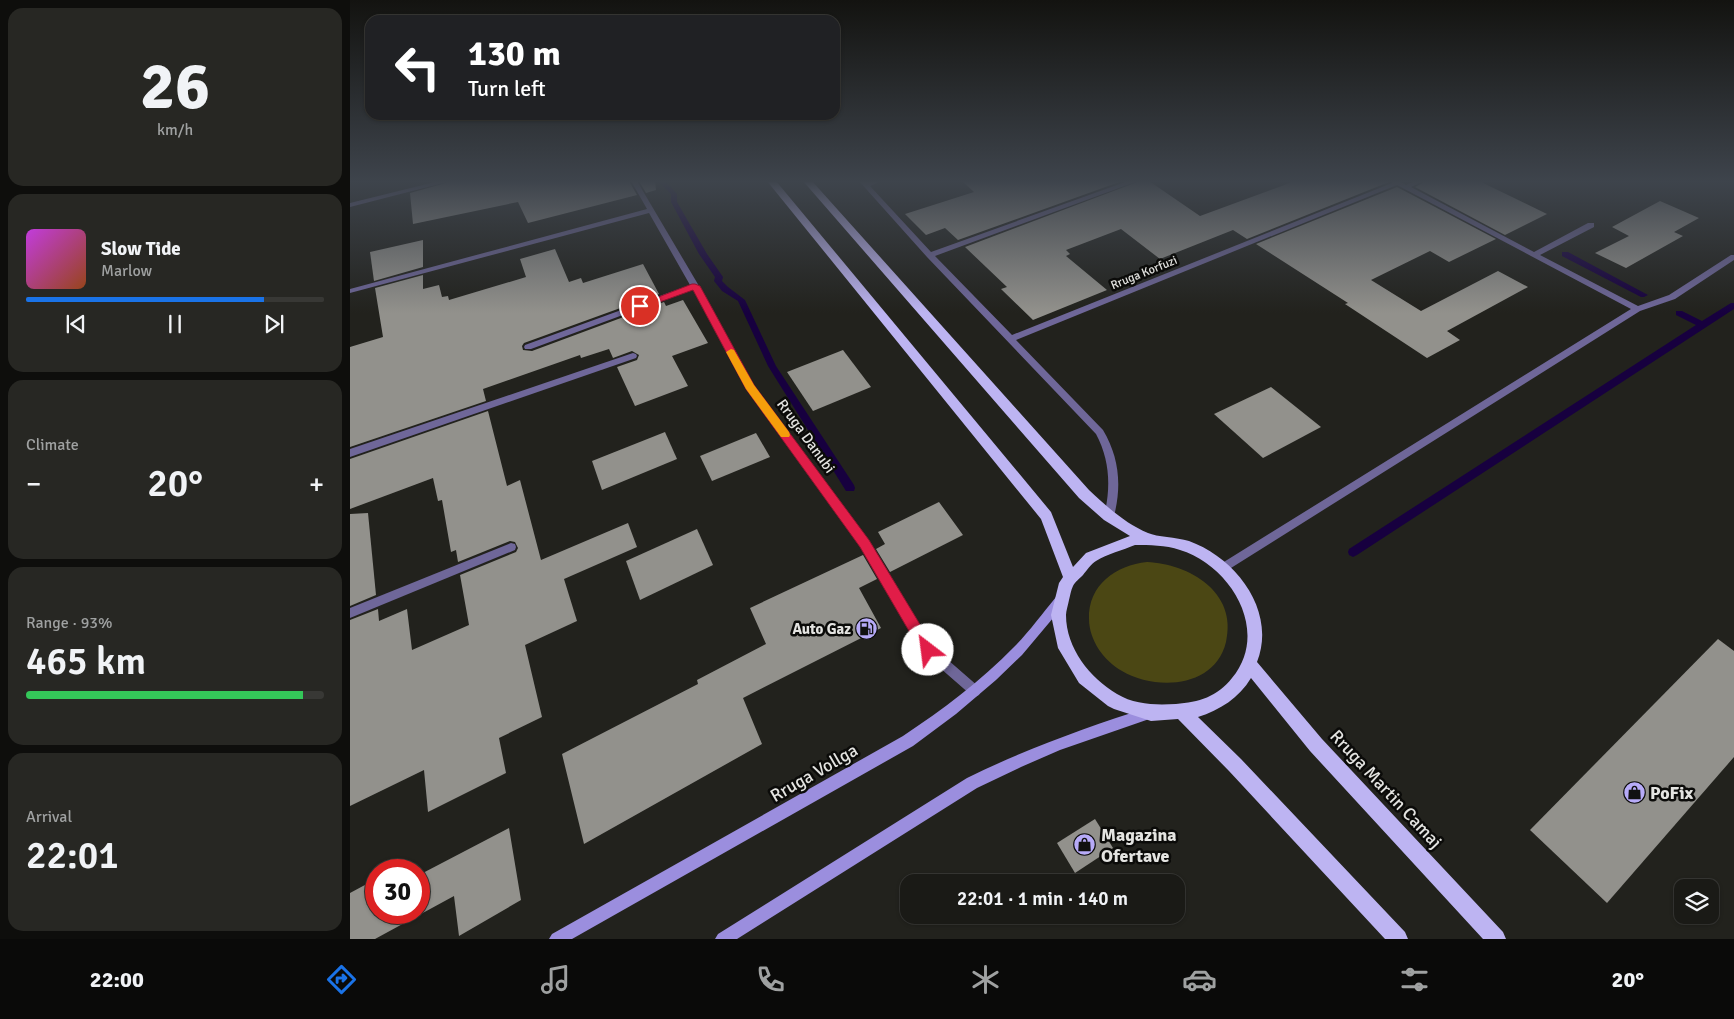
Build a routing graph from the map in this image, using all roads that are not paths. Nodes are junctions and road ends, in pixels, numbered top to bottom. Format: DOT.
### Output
graph roads {
  1 [pos="596,225"];
  2 [pos="660,225"];
  3 [pos="807,225"];
  4 [pos="846,225"];
  5 [pos="902,225"];
  6 [pos="1014,225"];
  7 [pos="1290,225"];
  8 [pos="1476,225"];
  9 [pos="1592,225"];
  10 [pos="930,255"];
  11 [pos="1534,255"];
  12 [pos="1734,257"];
  13 [pos="695,286"];
  14 [pos="350,291"];
  15 [pos="1637,309"];
  16 [pos="1010,339"];
  17 [pos="528,347"];
  18 [pos="633,356"];
  19 [pos="350,453"];
  20 [pos="1109,516"];
  21 [pos="1147,540"];
  22 [pos="510,547"];
  23 [pos="1223,568"];
  24 [pos="1070,578"];
  25 [pos="1060,601"];
  26 [pos="350,612"];
  27 [pos="1250,664"];
  28 [pos="975,691"];
  29 [pos="1150,713"];
  30 [pos="1183,713"];
  31 [pos="1475,916"];
  32 [pos="557,939"];
  33 [pos="723,939"];
  34 [pos="1398,939"];
  35 [pos="1496,939"];
  36 [pos="1507,939"];
  1 -- 14 [label="street"];
  2 -- 13 [label="street, Rruga Danubi"];
  3 -- 24 [label="main road"];
  4 -- 20 [label="main road"];
  5 -- 10 [label="street"];
  6 -- 10 [label="street"];
  7 -- 16 [label="street, Rruga Korfuzi"];
  8 -- 11 [label="street"];
  9 -- 11 [label="street"];
  10 -- 16 [label="street"];
  11 -- 15 [label="street"];
  12 -- 15 [label="street"];
  13 -- 17 [label="street"];
  13 -- 28 [label="street, Rruga Danubi"];
  15 -- 23 [label="street"];
  16 -- 20 [label="street"];
  18 -- 19 [label="street"];
  20 -- 21 [label="main road"];
  21 -- 23 [label="main road"];
  21 -- 24 [label="main road"];
  22 -- 26 [label="street"];
  23 -- 27 [label="main road"];
  24 -- 25 [label="main road"];
  25 -- 28 [label="main road, Rruga Vollga"];
  25 -- 29 [label="main road"];
  27 -- 30 [label="main road"];
  27 -- 31 [label="main road, Rruga Martin Camaj"];
  28 -- 32 [label="main road, Rruga Vollga"];
  29 -- 30 [label="main road"];
  29 -- 33 [label="main road"];
  30 -- 34 [label="main road"];
  31 -- 35 [label="main road, Rruga Martin Camaj"];
  31 -- 36 [label="main road"];
}
